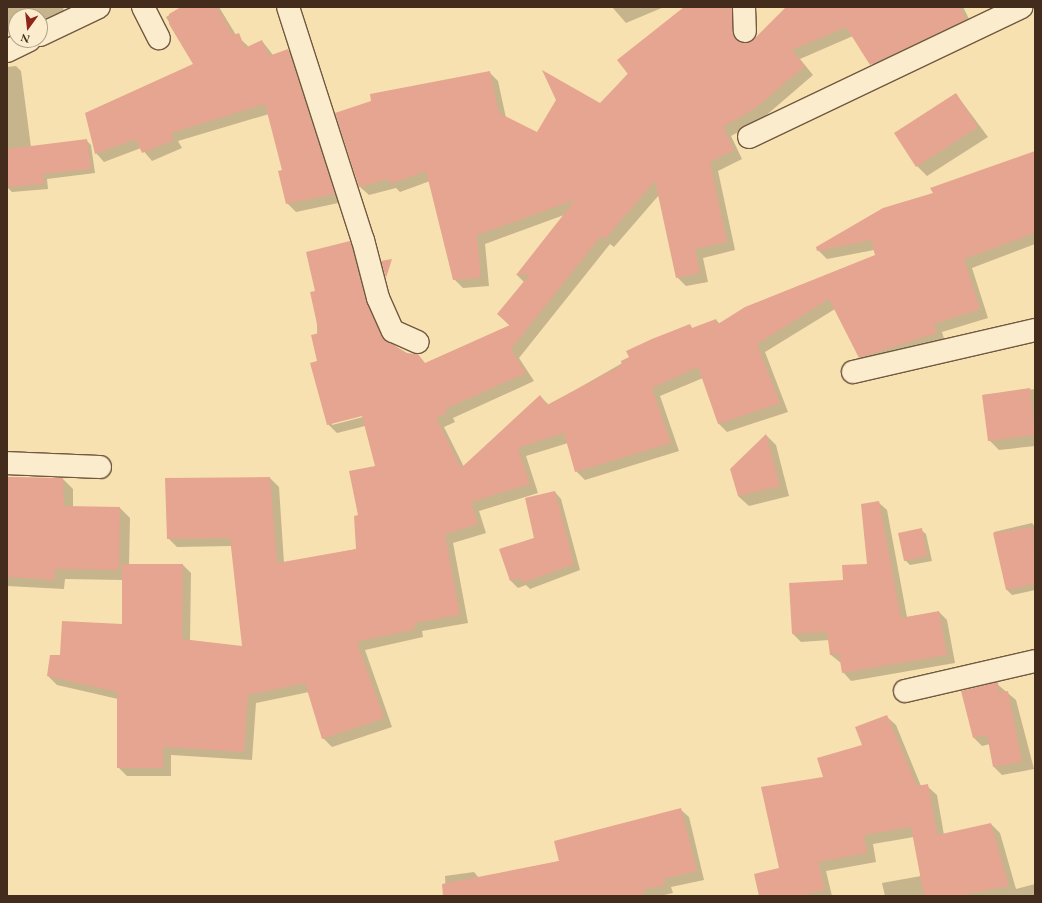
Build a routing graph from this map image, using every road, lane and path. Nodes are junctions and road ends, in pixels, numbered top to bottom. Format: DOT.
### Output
graph roads {
  1 [pos="99,7"];
  2 [pos="143,7"];
  3 [pos="288,7"];
  4 [pos="744,7"];
  5 [pos="1022,7"];
  6 [pos="48,31"];
  7 [pos="745,31"];
  8 [pos="159,38"];
  9 [pos="748,136"];
  10 [pos="1035,330"];
  11 [pos="418,342"];
  12 [pos="852,372"];
  13 [pos="7,463"];
  14 [pos="100,467"];
  15 [pos="1035,661"];
  16 [pos="904,691"];
  1 -- 6 [label="street"];
  2 -- 8 [label="street"];
  3 -- 11 [label="street"];
  4 -- 7 [label="street"];
  5 -- 9 [label="street"];
  10 -- 12 [label="street"];
  13 -- 14 [label="street"];
  15 -- 16 [label="street"];
}
